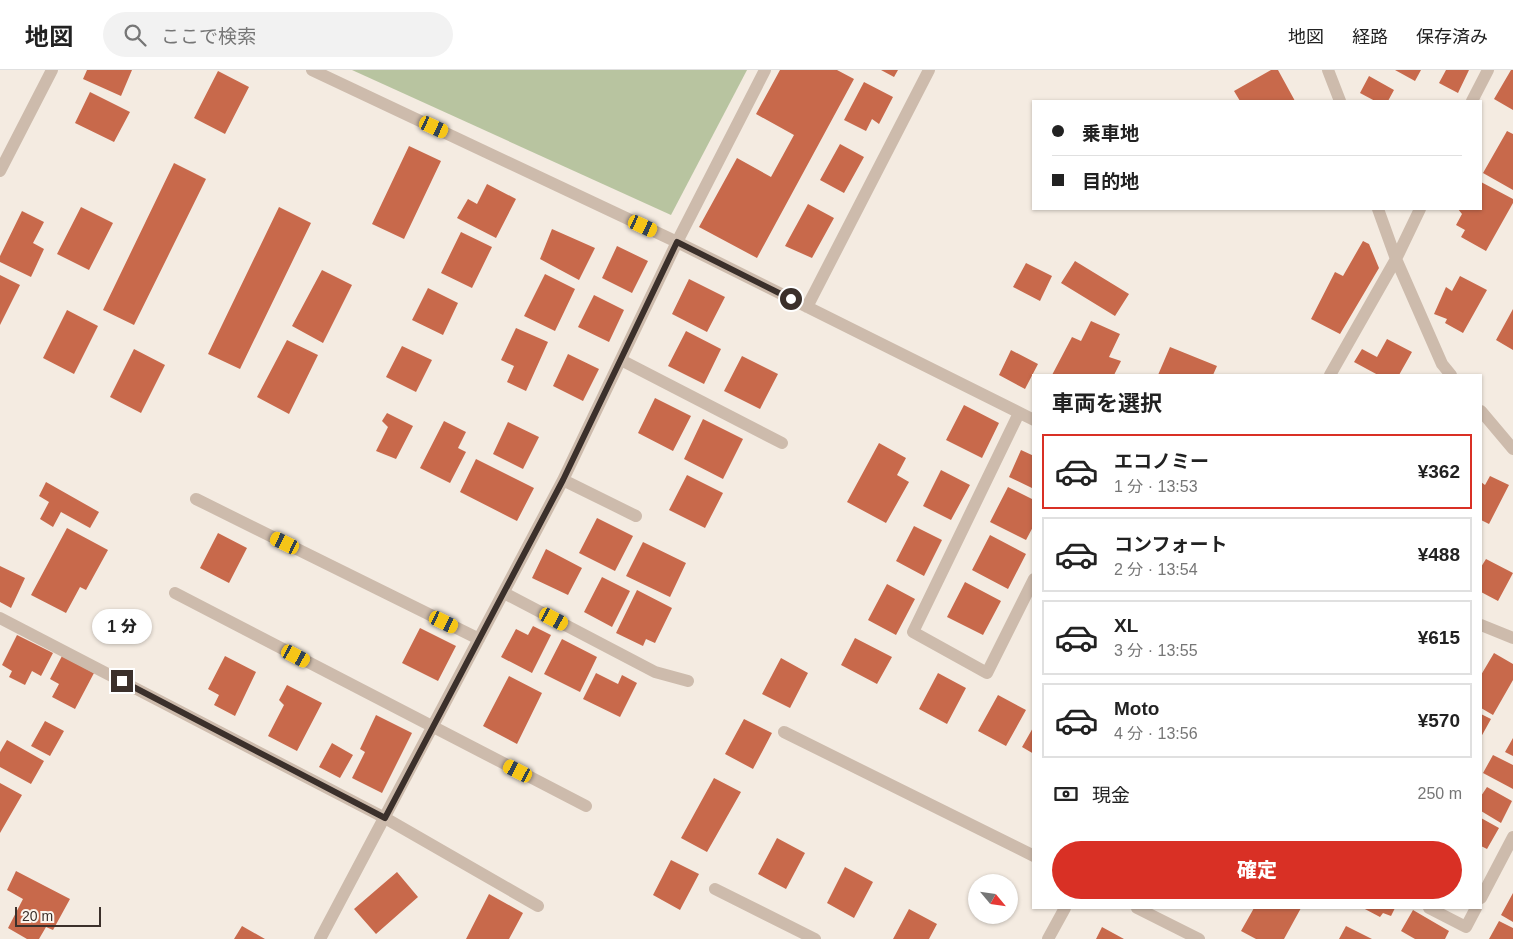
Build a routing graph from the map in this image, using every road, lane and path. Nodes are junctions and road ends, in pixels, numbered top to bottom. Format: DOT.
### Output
graph roads {
  1 [pos="52,70"];
  2 [pos="312,70"];
  3 [pos="765,70"];
  4 [pos="928,70"];
  5 [pos="1328,70"];
  6 [pos="1488,70"];
  7 [pos="1340,100"];
  8 [pos="1473,100"];
  9 [pos="0,171"];
  10 [pos="1378,210"];
  11 [pos="1420,210"];
  12 [pos="677,242"];
  13 [pos="1396,259"];
  14 [pos="807,307"];
  15 [pos="621,360"];
  16 [pos="1331,374"];
  17 [pos="1450,374"];
  18 [pos="1482,412"];
  19 [pos="1019,413"];
  20 [pos="1032,419"];
  21 [pos="782,443"];
  22 [pos="1513,449"];
  23 [pos="563,480"];
  24 [pos="196,499"];
  25 [pos="636,516"];
  26 [pos="1032,582"];
  27 [pos="175,593"];
  28 [pos="504,593"];
  29 [pos="0,618"];
  30 [pos="1482,624"];
  31 [pos="1513,638"];
  32 [pos="479,639"];
  33 [pos="688,681"];
  34 [pos="433,728"];
  35 [pos="784,732"];
  36 [pos="586,806"];
  37 [pos="385,818"];
  38 [pos="1513,837"];
  39 [pos="1032,855"];
  40 [pos="715,888"];
  41 [pos="1482,896"];
  42 [pos="538,906"];
  43 [pos="1064,909"];
  44 [pos="1139,909"];
  45 [pos="1431,909"];
  46 [pos="1476,909"];
  47 [pos="320,939"];
  48 [pos="815,939"];
  49 [pos="1048,939"];
  50 [pos="1199,939"];
  1 -- 9 [label="street"];
  2 -- 12 [label="street"];
  3 -- 12 [label="street"];
  4 -- 14 [label="street"];
  5 -- 7 [label="street"];
  6 -- 8 [label="street"];
  10 -- 13 [label="street"];
  11 -- 13 [label="street"];
  12 -- 14 [label="street"];
  12 -- 15 [label="street"];
  13 -- 16 [label="street"];
  13 -- 17 [label="street"];
  14 -- 19 [label="street"];
  15 -- 21 [label="street"];
  15 -- 23 [label="street"];
  18 -- 22 [label="street"];
  19 -- 20 [label="street"];
  19 -- 26 [label="street"];
  23 -- 25 [label="street"];
  23 -- 28 [label="street"];
  24 -- 32 [label="street"];
  27 -- 34 [label="street"];
  28 -- 32 [label="street"];
  28 -- 33 [label="street"];
  29 -- 37 [label="street"];
  30 -- 31 [label="street"];
  32 -- 34 [label="street"];
  34 -- 36 [label="street"];
  34 -- 37 [label="street"];
  35 -- 39 [label="street"];
  37 -- 42 [label="street"];
  37 -- 47 [label="street"];
  38 -- 41 [label="street"];
  40 -- 48 [label="street"];
  43 -- 49 [label="street"];
  44 -- 50 [label="street"];
  45 -- 46 [label="street"];
}
